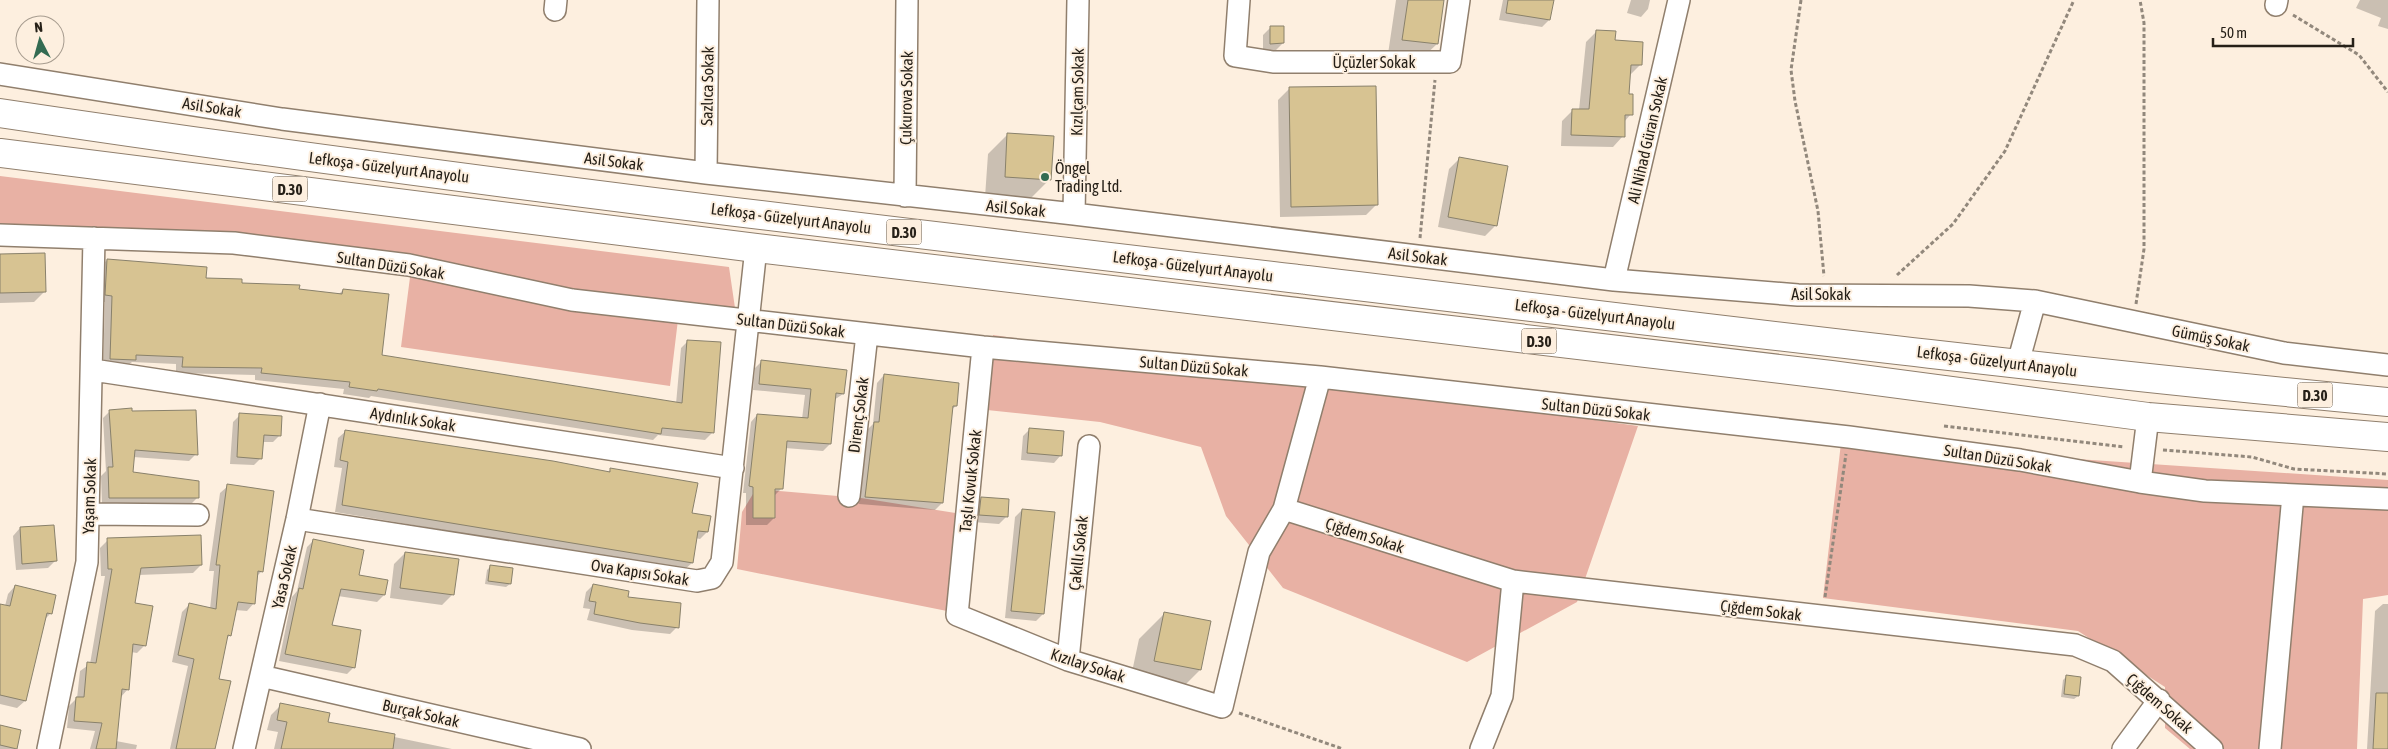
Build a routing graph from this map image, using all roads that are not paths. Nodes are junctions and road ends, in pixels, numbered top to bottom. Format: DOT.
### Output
graph roads {
  1 [pos="708,0"];
  2 [pos="907,0"];
  3 [pos="1078,0"];
  4 [pos="1239,0"];
  5 [pos="1459,0"];
  6 [pos="1679,0"];
  7 [pos="0,74"];
  8 [pos="0,113"];
  9 [pos="0,154"];
  10 [pos="706,173"];
  11 [pos="905,196"];
  12 [pos="1074,214"];
  13 [pos="0,235"];
  14 [pos="94,238"];
  15 [pos="756,248"];
  16 [pos="1614,280"];
  17 [pos="2035,301"];
  18 [pos="749,320"];
  19 [pos="867,334"];
  20 [pos="983,347"];
  21 [pos="2018,363"];
  22 [pos="2388,365"];
  23 [pos="93,370"];
  24 [pos="1320,377"];
  25 [pos="2388,402"];
  26 [pos="320,404"];
  27 [pos="2148,417"];
  28 [pos="2388,437"];
  29 [pos="1089,446"];
  30 [pos="733,468"];
  31 [pos="2140,482"];
  32 [pos="2293,495"];
  33 [pos="849,496"];
  34 [pos="2388,499"];
  35 [pos="1284,509"];
  36 [pos="89,514"];
  37 [pos="198,515"];
  38 [pos="297,519"];
  39 [pos="1513,582"];
  40 [pos="957,615"];
  41 [pos="1068,660"];
  42 [pos="262,676"];
  43 [pos="2158,700"];
  44 [pos="48,749"];
  45 [pos="244,749"];
  46 [pos="580,749"];
  47 [pos="1482,749"];
  48 [pos="2123,749"];
  49 [pos="2212,749"];
  50 [pos="2270,749"];
  1 -- 10 [label="street, Sazlıca Sokak"];
  2 -- 11 [label="street, Çukurova Sokak"];
  3 -- 12 [label="street, Kızılçam Sokak"];
  4 -- 5 [label="street, Üçüzler Sokak"];
  6 -- 16 [label="street, Ali Nihad Güran Sokak"];
  7 -- 10 [label="street, Asil Sokak"];
  8 -- 21 [label="highway, Lefkoşa - Güzelyurt Anayolu / D.30"];
  9 -- 15 [label="highway, Lefkoşa - Güzelyurt Anayolu / D.30"];
  10 -- 11 [label="street, Asil Sokak"];
  11 -- 12 [label="street, Asil Sokak"];
  12 -- 16 [label="street, Asil Sokak"];
  13 -- 14 [label="street, Sultan Düzü Sokak"];
  14 -- 18 [label="street, Sultan Düzü Sokak"];
  14 -- 23 [label="street, Yaşam Sokak"];
  15 -- 18 [label="street, Ova Kapısı Sokak"];
  15 -- 27 [label="highway, Lefkoşa - Güzelyurt Anayolu / D.30"];
  16 -- 17 [label="street, Asil Sokak"];
  17 -- 21 [label="street"];
  17 -- 22 [label="street, Gümüş Sokak"];
  18 -- 19 [label="street, Sultan Düzü Sokak"];
  18 -- 30 [label="street, Ova Kapısı Sokak"];
  19 -- 20 [label="street, Sultan Düzü Sokak"];
  19 -- 33 [label="street, Direnç Sokak"];
  20 -- 24 [label="street, Sultan Düzü Sokak"];
  20 -- 40 [label="street, Taşlı Kovuk Sokak"];
  21 -- 25 [label="highway, Lefkoşa - Güzelyurt Anayolu / D.30"];
  23 -- 26 [label="street, Aydınlık Sokak"];
  23 -- 36 [label="street, Yaşam Sokak"];
  24 -- 31 [label="street, Sultan Düzü Sokak"];
  24 -- 35 [label="street"];
  26 -- 30 [label="street, Aydınlık Sokak"];
  26 -- 38 [label="street, Yasa Sokak"];
  27 -- 28 [label="highway, Lefkoşa - Güzelyurt Anayolu / D.30"];
  27 -- 31 [label="street"];
  29 -- 41 [label="street, Çakıllı Sokak"];
  30 -- 38 [label="street, Ova Kapısı Sokak"];
  31 -- 32 [label="street, Sultan Düzü Sokak"];
  32 -- 34 [label="street, Sultan Düzü Sokak"];
  32 -- 50 [label="street"];
  35 -- 39 [label="street, Çığdem Sokak"];
  35 -- 41 [label="street, Kızılay Sokak"];
  36 -- 37 [label="street"];
  36 -- 44 [label="street, Yaşam Sokak"];
  38 -- 42 [label="street, Yasa Sokak"];
  39 -- 43 [label="street, Çığdem Sokak"];
  39 -- 47 [label="street"];
  40 -- 41 [label="street, Kızılay Sokak"];
  42 -- 45 [label="street, Yasa Sokak"];
  42 -- 46 [label="street, Burçak Sokak"];
  43 -- 48 [label="street"];
  43 -- 49 [label="street, Çığdem Sokak"];
}
